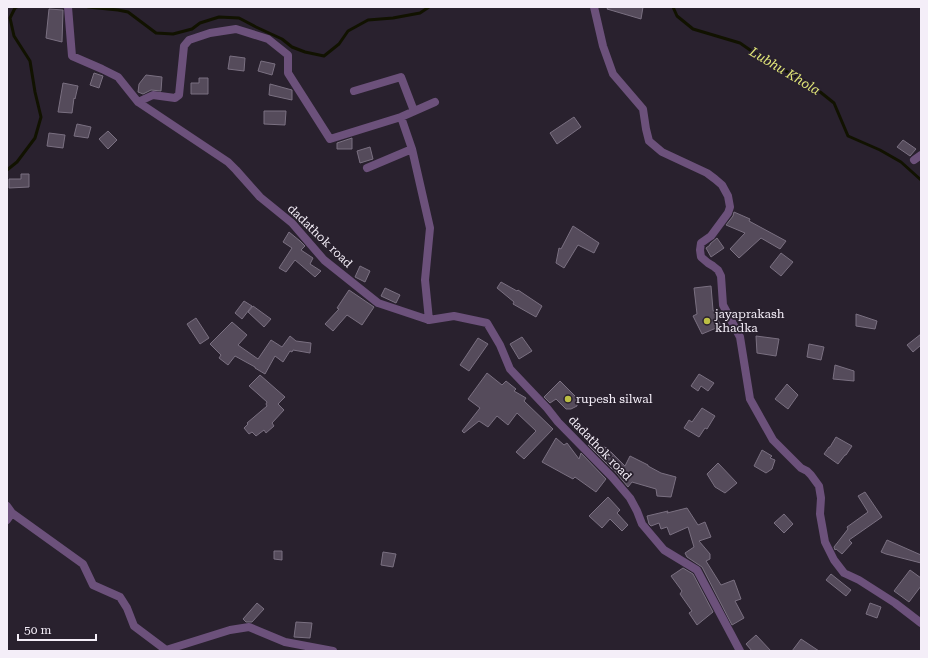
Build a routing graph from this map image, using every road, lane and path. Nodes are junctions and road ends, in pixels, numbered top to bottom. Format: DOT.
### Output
graph roads {
  1 [pos="594,7"];
  2 [pos="68,9"];
  3 [pos="354,91"];
  4 [pos="138,102"];
  5 [pos="435,102"];
  6 [pos="414,112"];
  7 [pos="401,117"];
  8 [pos="412,149"];
  9 [pos="367,168"];
  10 [pos="429,320"];
  11 [pos="7,506"];
  12 [pos="12,513"];
  13 [pos="7,520"];
  14 [pos="921,623"];
  15 [pos="166,651"];
  16 [pos="332,651"];
  17 [pos="740,651"];
  1 -- 14 [label="street"];
  2 -- 4 [label="street, dadathok road"];
  3 -- 6 [label="street"];
  4 -- 7 [label="street"];
  4 -- 10 [label="street, dadathok road"];
  5 -- 6 [label="street"];
  6 -- 7 [label="street"];
  7 -- 8 [label="street"];
  8 -- 9 [label="street"];
  8 -- 10 [label="street"];
  10 -- 17 [label="street, dadathok road"];
  11 -- 12 [label="street"];
  12 -- 13 [label="street"];
  12 -- 15 [label="street"];
  15 -- 16 [label="street"];
}
